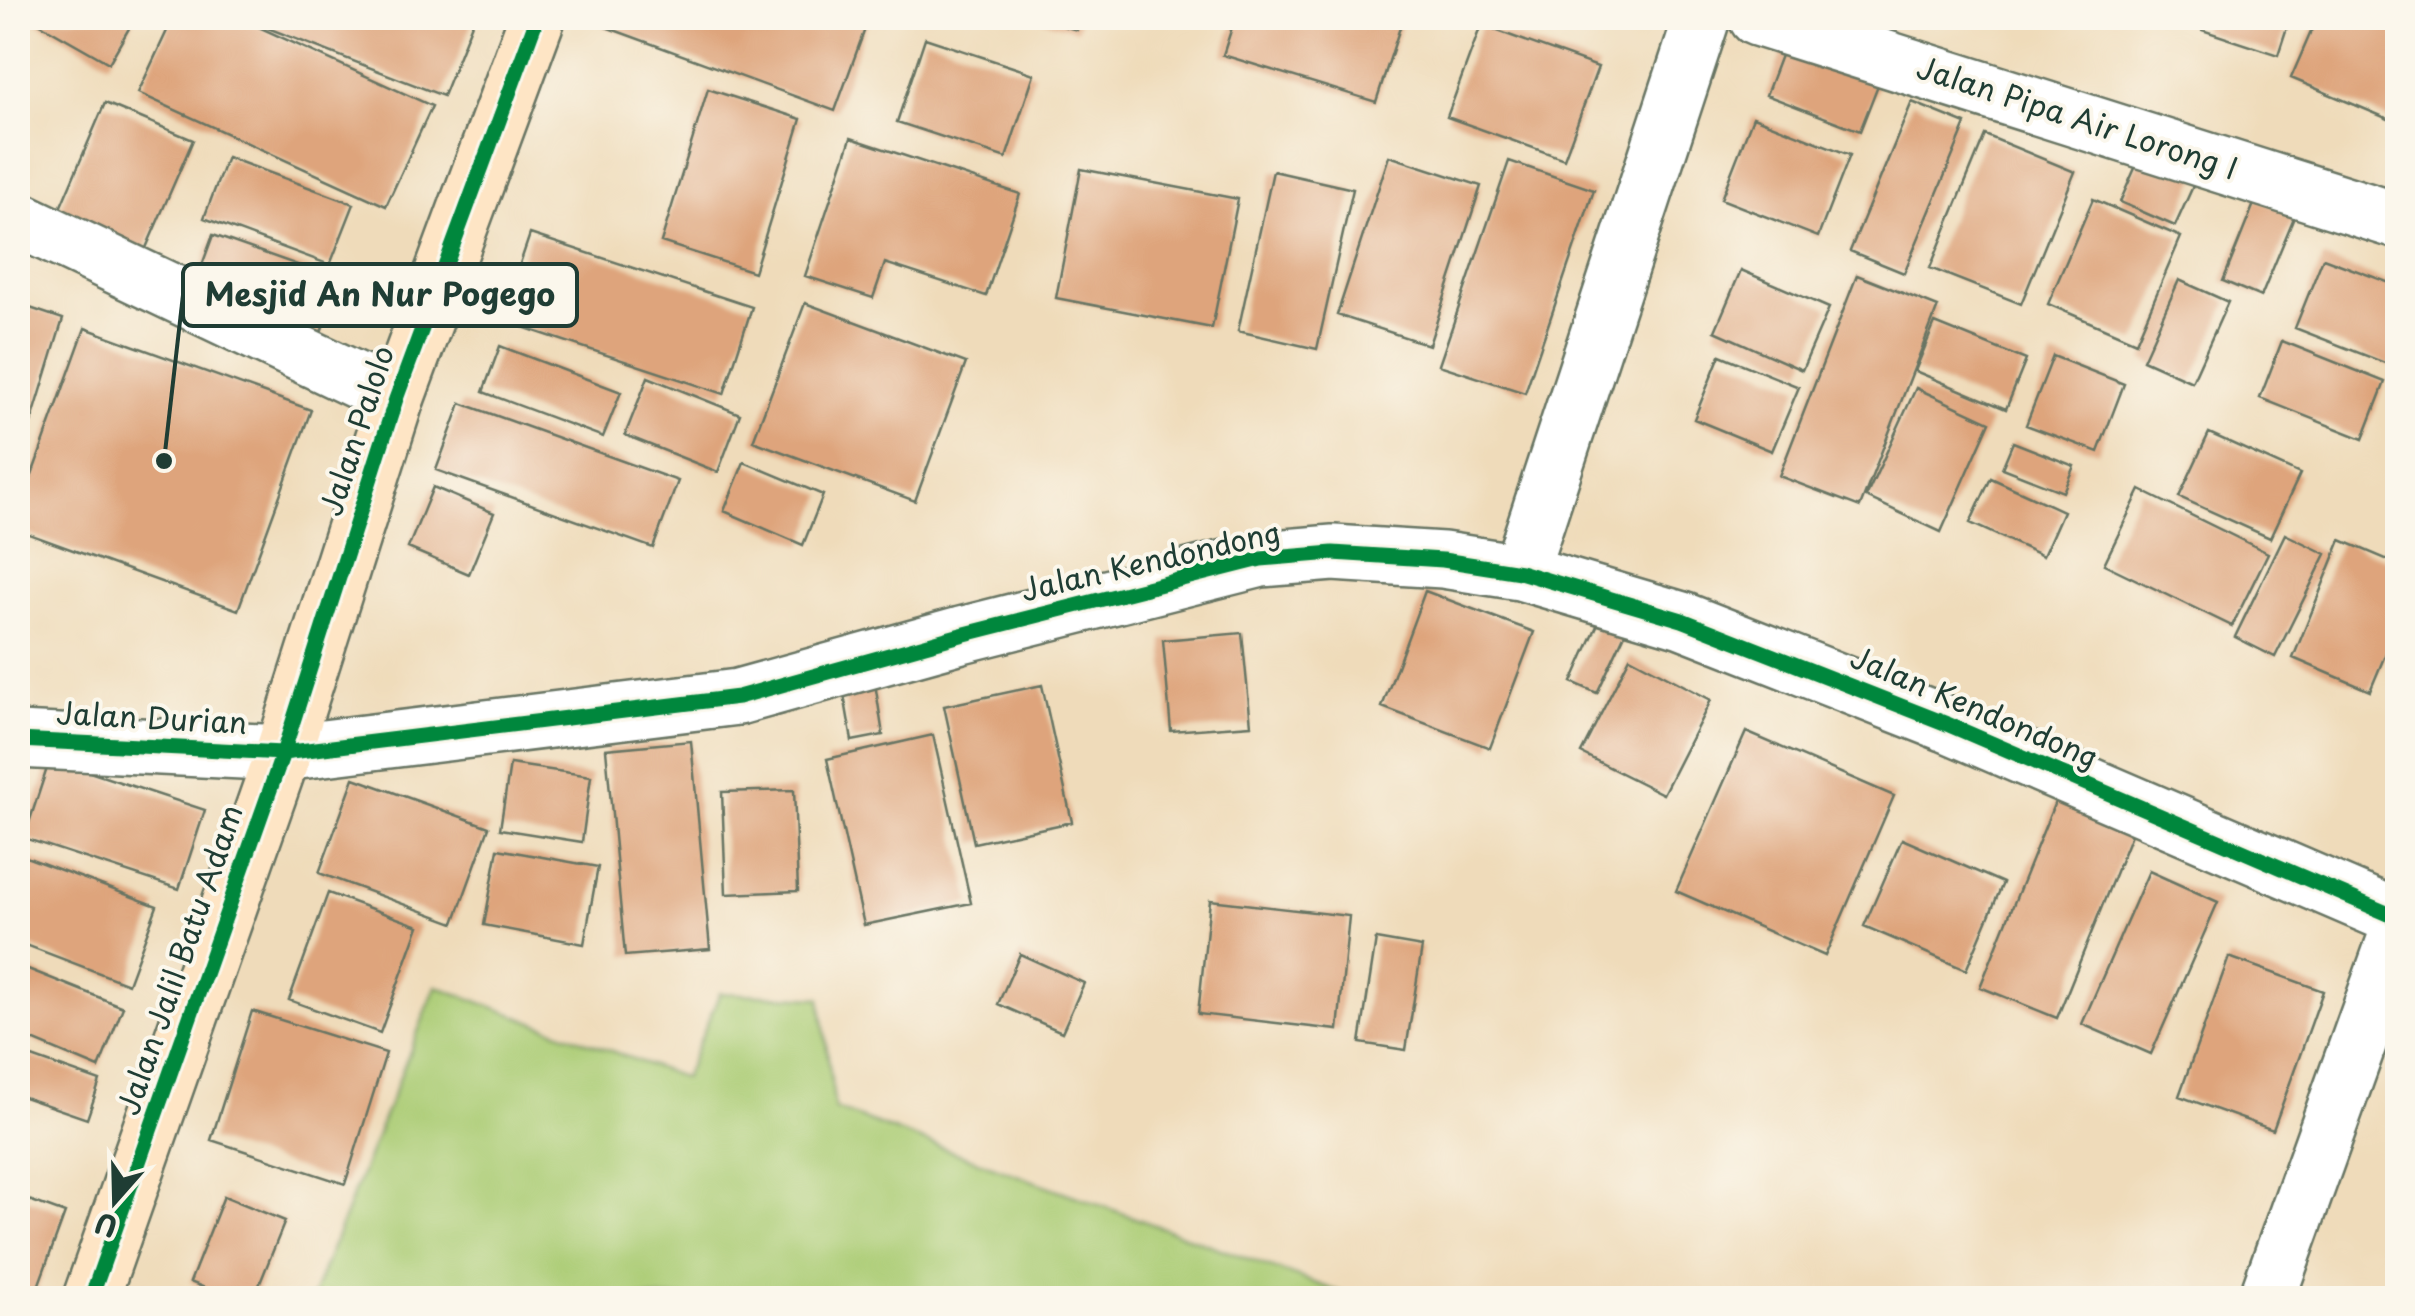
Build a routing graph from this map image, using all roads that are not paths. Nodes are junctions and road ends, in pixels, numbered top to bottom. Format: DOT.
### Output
graph roads {
  1 [pos="536,18"];
  2 [pos="1702,18"];
  3 [pos="1757,18"];
  4 [pos="18,219"];
  5 [pos="2398,221"];
  6 [pos="396,399"];
  7 [pos="1520,572"];
  8 [pos="18,740"];
  9 [pos="283,752"];
  10 [pos="2398,918"];
  11 [pos="2398,932"];
  12 [pos="91,1298"];
  13 [pos="2267,1298"];
  1 -- 6 [label="street, Jalan Palolo"];
  2 -- 7 [label="street"];
  3 -- 5 [label="street, Jalan Pipa Air Lorong I"];
  4 -- 6 [label="street"];
  6 -- 9 [label="street, Jalan Palolo"];
  7 -- 9 [label="street, Jalan Kendondong"];
  7 -- 10 [label="street, Jalan Kendondong"];
  8 -- 9 [label="street, Jalan Durian"];
  9 -- 12 [label="street, Jalan Jalil Batu Adam"];
  11 -- 13 [label="street"];
}
